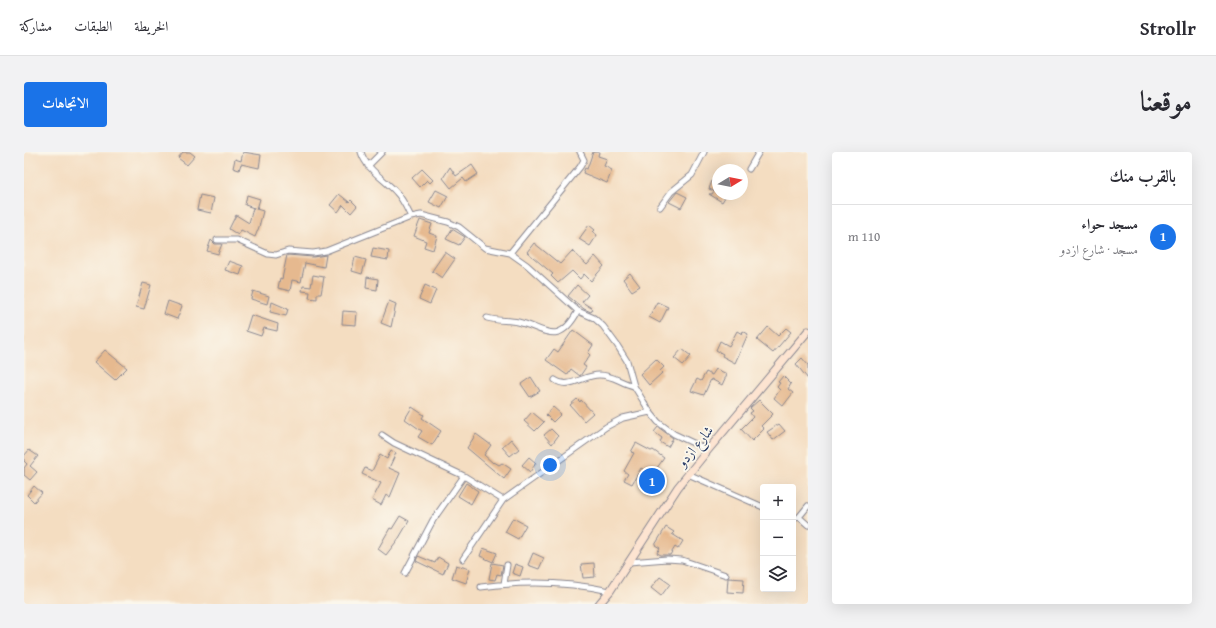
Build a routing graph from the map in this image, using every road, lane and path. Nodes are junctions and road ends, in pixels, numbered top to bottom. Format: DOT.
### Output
graph roads {
  1 [pos="361,152"];
  2 [pos="382,152"];
  3 [pos="580,152"];
  4 [pos="704,152"];
  5 [pos="759,152"];
  6 [pos="368,166"];
  7 [pos="749,169"];
  8 [pos="660,207"];
  9 [pos="411,217"];
  10 [pos="217,240"];
  11 [pos="510,253"];
  12 [pos="578,311"];
  13 [pos="487,318"];
  14 [pos="808,331"];
  15 [pos="554,380"];
  16 [pos="634,386"];
  17 [pos="650,412"];
  18 [pos="382,435"];
  19 [pos="708,450"];
  20 [pos="688,474"];
  21 [pos="464,476"];
  22 [pos="503,500"];
  23 [pos="760,506"];
  24 [pos="808,506"];
  25 [pos="799,517"];
  26 [pos="796,518"];
  27 [pos="808,524"];
  28 [pos="463,560"];
  29 [pos="629,562"];
  30 [pos="507,565"];
  31 [pos="405,573"];
  32 [pos="726,575"];
  33 [pos="504,584"];
  34 [pos="481,588"];
  35 [pos="610,592"];
  36 [pos="599,604"];
  1 -- 6 [label="street"];
  2 -- 6 [label="street"];
  3 -- 11 [label="street"];
  4 -- 8 [label="street"];
  5 -- 7 [label="street"];
  6 -- 9 [label="street"];
  9 -- 10 [label="street"];
  9 -- 11 [label="street"];
  11 -- 12 [label="street"];
  12 -- 13 [label="street"];
  12 -- 16 [label="street"];
  14 -- 19 [label="street, شارع ازدو"];
  15 -- 16 [label="street"];
  16 -- 17 [label="street"];
  17 -- 19 [label="street"];
  17 -- 22 [label="street"];
  18 -- 21 [label="street"];
  19 -- 20 [label="street, شارع ازدو"];
  20 -- 23 [label="street"];
  20 -- 29 [label="street, شارع ازدو"];
  21 -- 22 [label="street"];
  21 -- 31 [label="street"];
  22 -- 28 [label="street"];
  24 -- 25 [label="street"];
  25 -- 26 [label="street"];
  25 -- 27 [label="street"];
  29 -- 32 [label="street"];
  29 -- 35 [label="street, شارع ازدو"];
  30 -- 33 [label="street"];
  33 -- 34 [label="street"];
  33 -- 35 [label="street"];
  35 -- 36 [label="street, شارع ازدو"];
}
